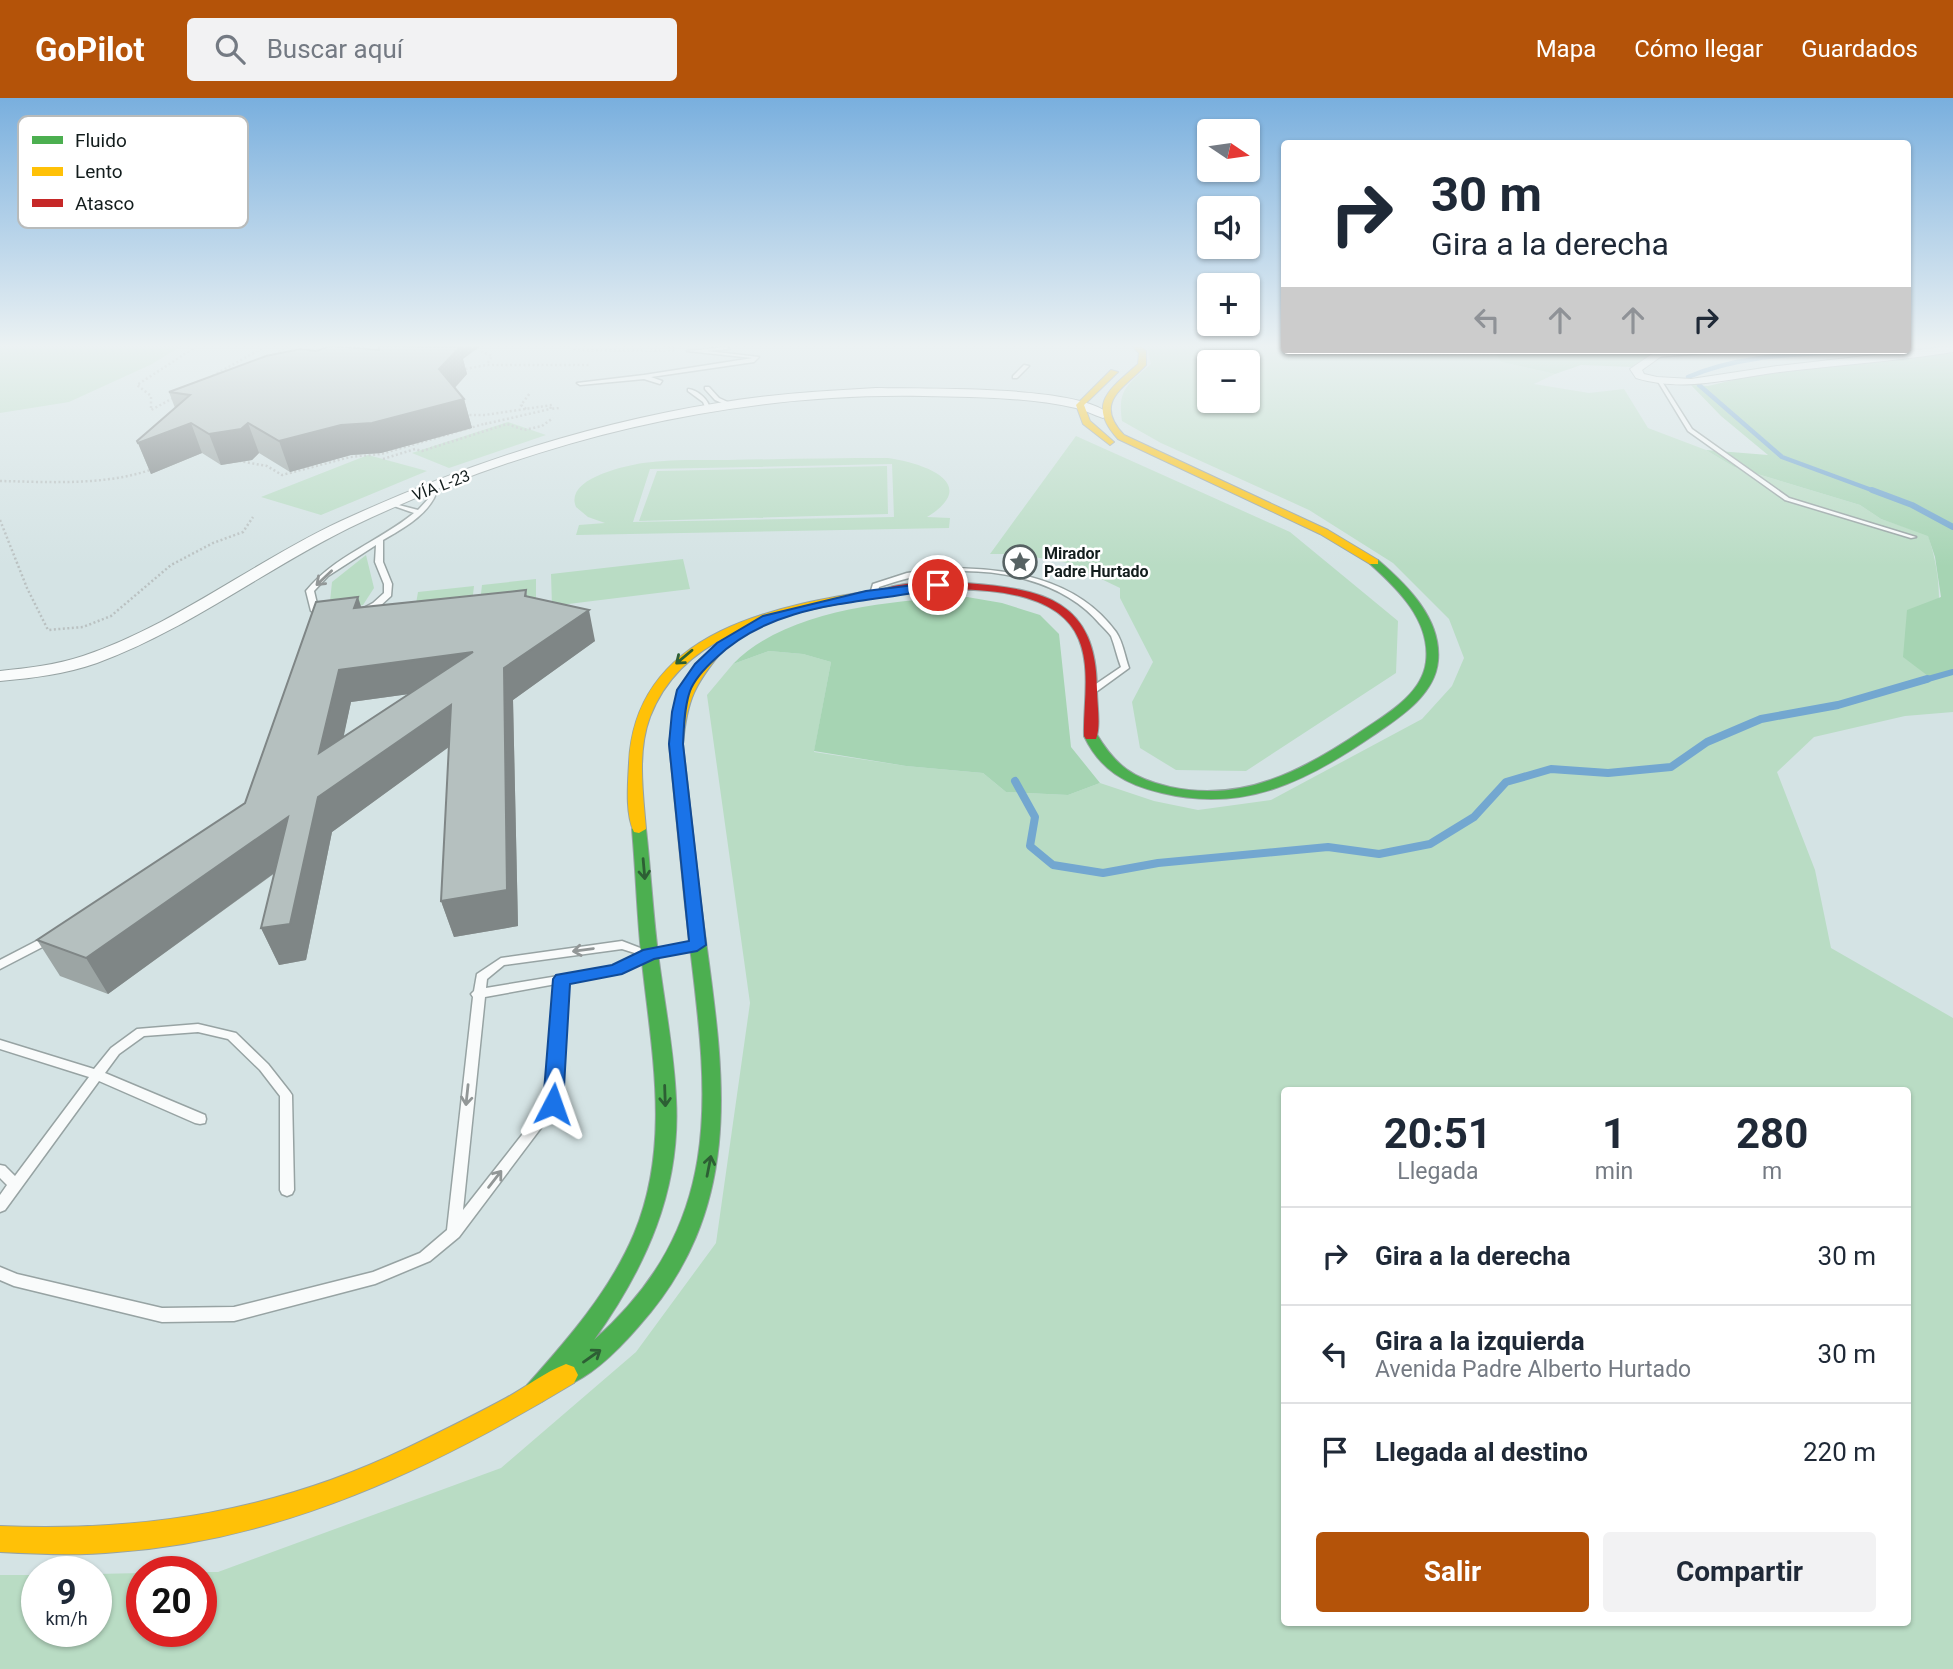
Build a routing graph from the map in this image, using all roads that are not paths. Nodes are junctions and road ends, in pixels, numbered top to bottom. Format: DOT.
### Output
graph roads {
  1 [pos="660,419"];
  2 [pos="1083,419"];
  3 [pos="1104,419"];
  4 [pos="1683,419"];
  5 [pos="435,487"];
  6 [pos="1244,495"];
  7 [pos="393,504"];
  8 [pos="418,512"];
  9 [pos="1913,537"];
  10 [pos="380,539"];
  11 [pos="874,594"];
  12 [pos="354,613"];
  13 [pos="335,614"];
  14 [pos="767,618"];
  15 [pos="0,676"];
  16 [pos="1088,693"];
  17 [pos="65,931"];
  18 [pos="697,945"];
  19 [pos="649,954"];
  20 [pos="0,965"];
  21 [pos="562,979"];
  22 [pos="477,994"];
  23 [pos="0,1044"];
  24 [pos="97,1075"];
  25 [pos="200,1119"];
  26 [pos="0,1170"];
  27 [pos="16,1185"];
  28 [pos="286,1190"];
  29 [pos="0,1206"];
  30 [pos="454,1233"];
  31 [pos="0,1273"];
  32 [pos="535,1393"];
  33 [pos="0,1539"];
  1 -- 5 [label="street, VÍA L-23"];
  2 -- 6 [label="main road"];
  3 -- 6 [label="main road"];
  4 -- 9 [label="lane"];
  5 -- 7 [label="street, VÍA L-23"];
  5 -- 8 [label="lane"];
  6 -- 16 [label="main road"];
  7 -- 8 [label="lane"];
  7 -- 15 [label="street, VÍA L-23"];
  8 -- 10 [label="lane"];
  10 -- 12 [label="lane"];
  10 -- 13 [label="lane, one-way"];
  11 -- 14 [label="main road"];
  11 -- 16 [label="main road"];
  11 -- 16 [label="lane"];
  14 -- 18 [label="main road"];
  14 -- 19 [label="main road, one-way"];
  17 -- 20 [label="lane"];
  18 -- 19 [label="lane"];
  32 -- 18 [label="main road, one-way"];
  19 -- 21 [label="lane"];
  19 -- 22 [label="lane, one-way"];
  19 -- 32 [label="main road, one-way"];
  21 -- 22 [label="lane"];
  30 -- 21 [label="lane, one-way"];
  22 -- 30 [label="lane, one-way"];
  23 -- 24 [label="lane"];
  24 -- 25 [label="lane"];
  24 -- 27 [label="lane"];
  24 -- 28 [label="lane"];
  26 -- 27 [label="lane"];
  27 -- 29 [label="lane"];
  30 -- 31 [label="lane"];
  32 -- 33 [label="main road"];
}
